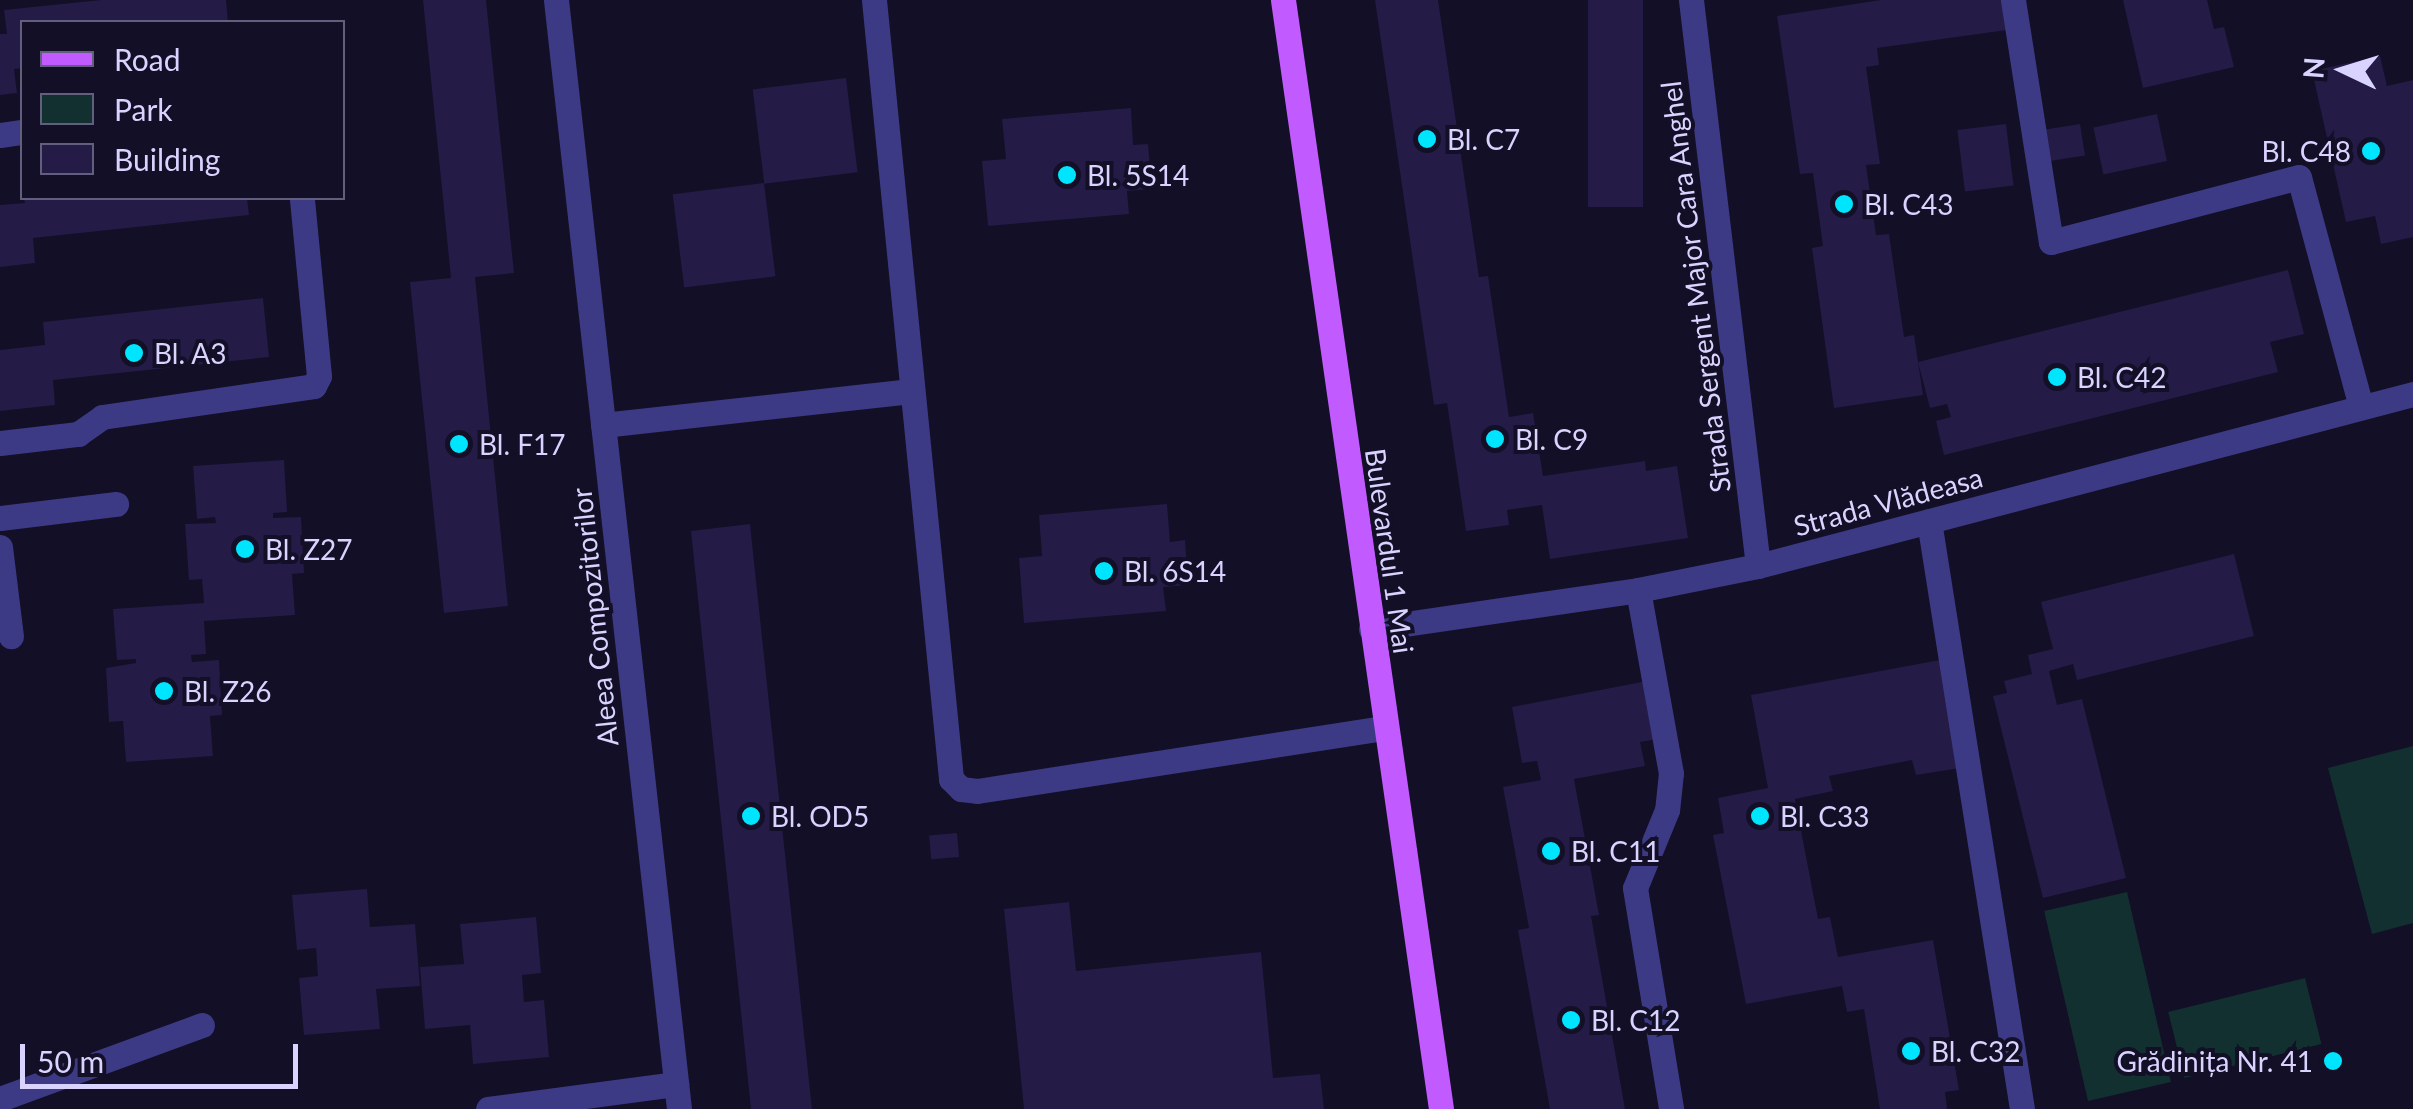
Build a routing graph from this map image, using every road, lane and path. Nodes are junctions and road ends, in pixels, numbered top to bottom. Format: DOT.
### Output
graph roads {
  1 [pos="556,0"];
  2 [pos="874,0"];
  3 [pos="1283,0"];
  4 [pos="1691,0"];
  5 [pos="2013,0"];
  6 [pos="302,200"];
  7 [pos="911,391"];
  8 [pos="2413,394"];
  9 [pos="2361,406"];
  10 [pos="603,425"];
  11 [pos="0,443"];
  12 [pos="116,504"];
  13 [pos="0,518"];
  14 [pos="1929,521"];
  15 [pos="0,547"];
  16 [pos="1758,566"];
  17 [pos="1638,590"];
  18 [pos="1370,629"];
  19 [pos="10,636"];
  20 [pos="1384,728"];
  21 [pos="202,1025"];
  22 [pos="677,1096"];
  23 [pos="0,1099"];
  24 [pos="488,1109"];
  25 [pos="1441,1109"];
  26 [pos="1671,1109"];
  27 [pos="2022,1109"];
  1 -- 10 [label="street, Aleea Compozitorilor"];
  2 -- 7 [label="street"];
  3 -- 18 [label="main road, Bulevardul 1 Mai"];
  4 -- 16 [label="street, Strada Sergent Major Cara Anghel"];
  5 -- 9 [label="street"];
  6 -- 11 [label="street"];
  7 -- 10 [label="street"];
  7 -- 20 [label="street"];
  8 -- 9 [label="street, Strada Vlădeasa"];
  9 -- 14 [label="street, Strada Vlădeasa"];
  10 -- 22 [label="street, Aleea Compozitorilor"];
  12 -- 13 [label="street"];
  14 -- 16 [label="street, Strada Vlădeasa"];
  14 -- 27 [label="street"];
  15 -- 19 [label="street"];
  16 -- 17 [label="street, Strada Vlădeasa"];
  17 -- 18 [label="street, Strada Vlădeasa"];
  17 -- 26 [label="street"];
  18 -- 20 [label="main road, Bulevardul 1 Mai"];
  20 -- 25 [label="main road, Bulevardul 1 Mai"];
  21 -- 23 [label="street"];
  22 -- 24 [label="street"];
}
